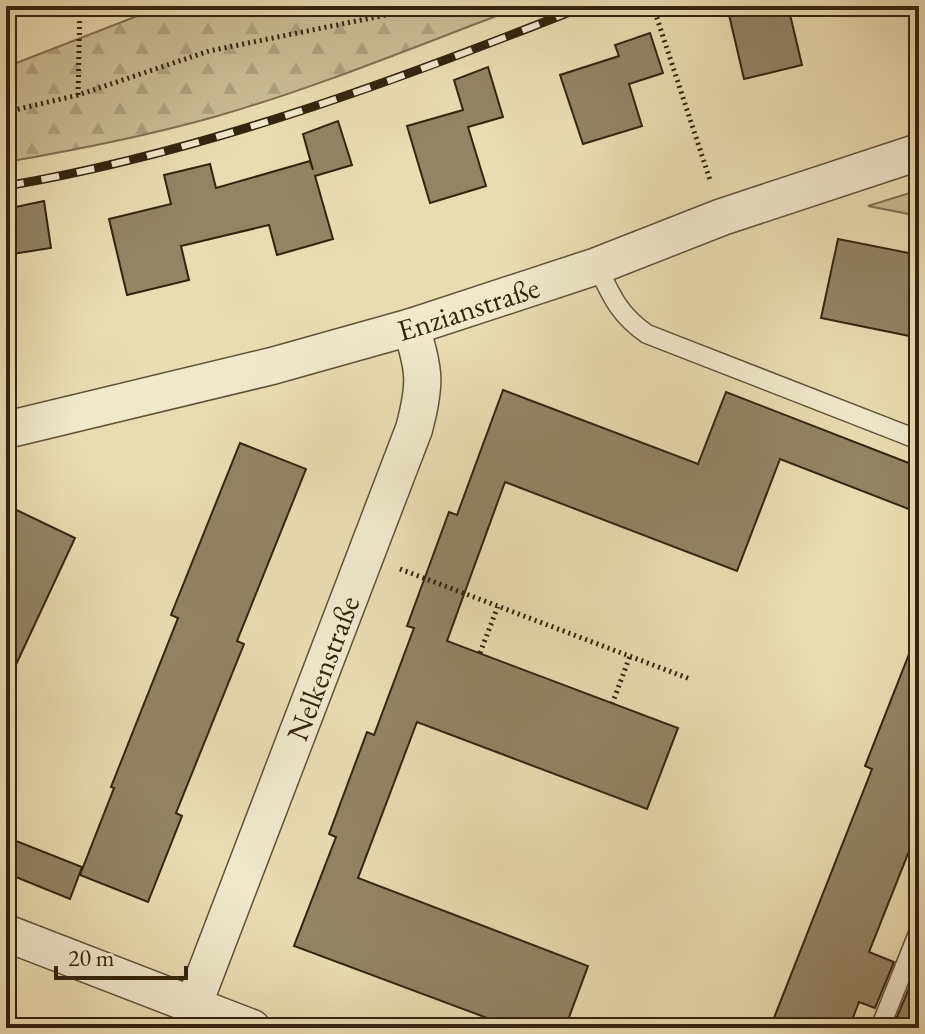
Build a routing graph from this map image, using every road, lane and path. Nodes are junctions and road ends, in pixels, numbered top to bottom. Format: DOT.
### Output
graph roads {
  1 [pos="80,6"];
  2 [pos="430,6"];
  3 [pos="653,6"];
  4 [pos="78,95"];
  5 [pos="6,112"];
  6 [pos="919,152"];
  7 [pos="722,217"];
  8 [pos="597,266"];
  9 [pos="411,327"];
  10 [pos="6,430"];
  11 [pos="919,440"];
  12 [pos="366,556"];
  13 [pos="498,606"];
  14 [pos="480,653"];
  15 [pos="630,656"];
  16 [pos="690,679"];
  17 [pos="612,704"];
  18 [pos="919,931"];
  19 [pos="6,933"];
  20 [pos="193,1006"];
  21 [pos="252,1028"];
  22 [pos="880,1028"];
  1 -- 4 [label="path"];
  2 -- 4 [label="path"];
  3 -- 7 [label="path"];
  4 -- 5 [label="path"];
  6 -- 7 [label="street, Enzianstraße"];
  7 -- 8 [label="street, Enzianstraße"];
  8 -- 9 [label="street, Enzianstraße"];
  8 -- 11 [label="lane"];
  9 -- 10 [label="street, Enzianstraße"];
  9 -- 12 [label="street, Nelkenstraße"];
  12 -- 13 [label="path"];
  12 -- 20 [label="street, Nelkenstraße"];
  13 -- 14 [label="path"];
  13 -- 15 [label="path"];
  15 -- 16 [label="path"];
  15 -- 17 [label="path"];
  18 -- 22 [label="lane"];
  19 -- 20 [label="street"];
  20 -- 21 [label="street"];
}
